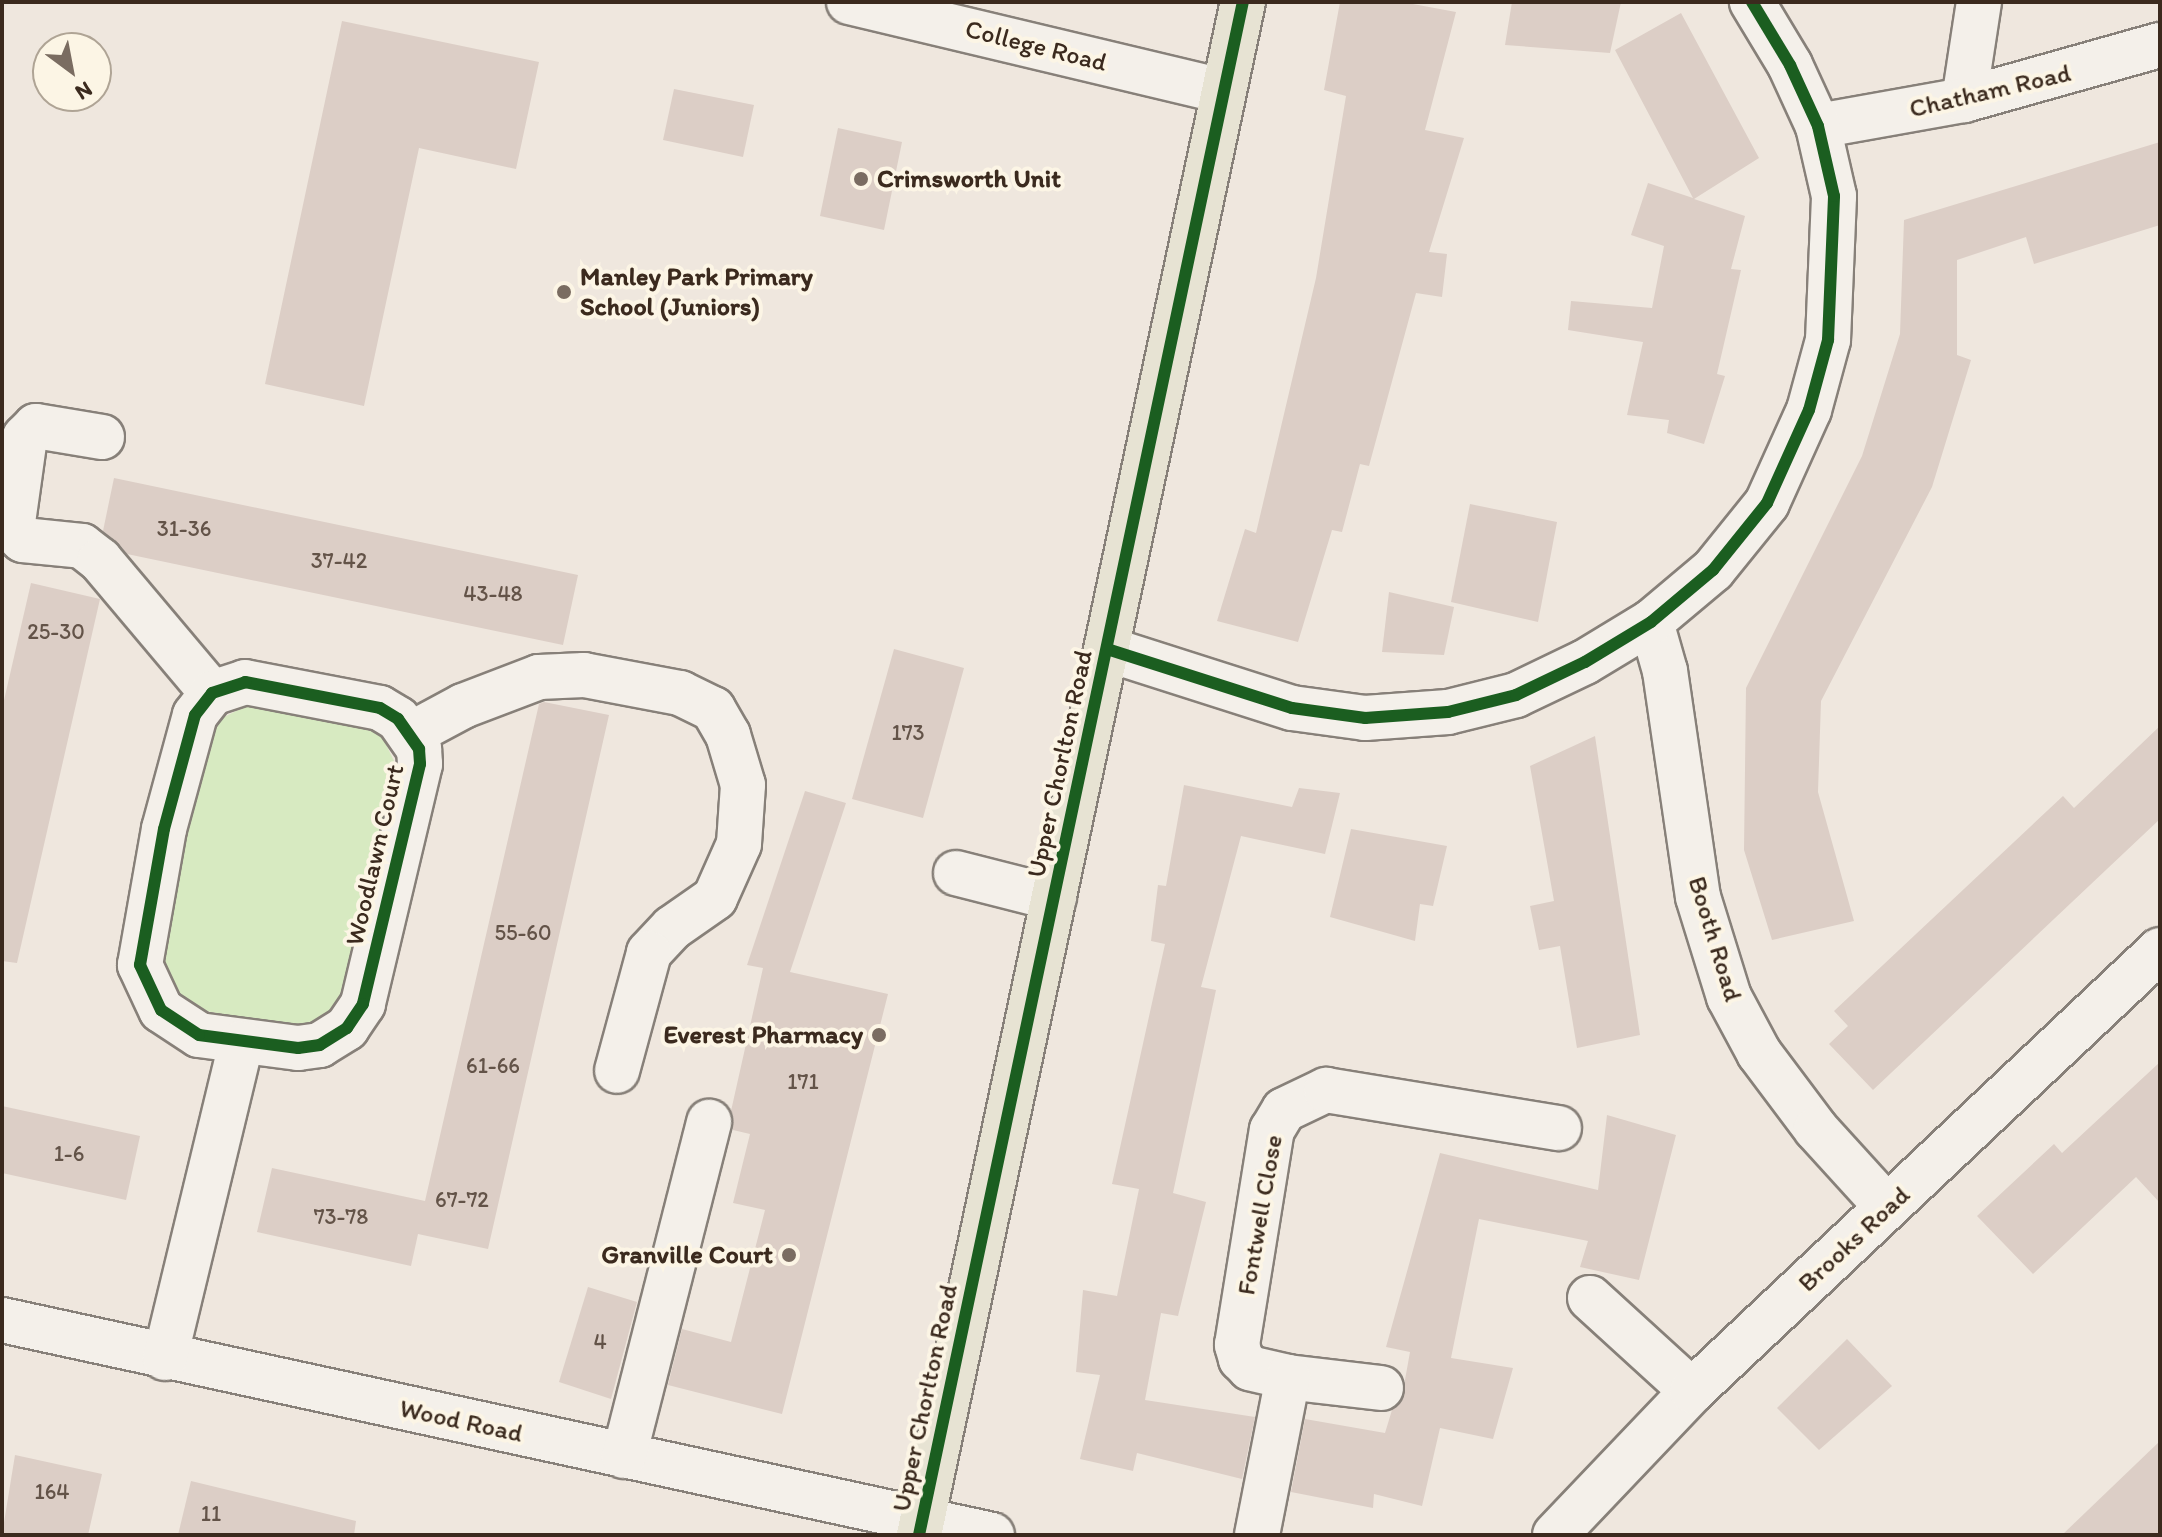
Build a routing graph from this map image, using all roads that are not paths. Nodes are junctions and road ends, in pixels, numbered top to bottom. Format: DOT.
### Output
graph roads {
  1 [pos="849,2"];
  2 [pos="1243,2"];
  3 [pos="1752,2"];
  4 [pos="1979,2"];
  5 [pos="919,10"];
  6 [pos="2160,45"];
  7 [pos="1223,91"];
  8 [pos="1964,100"];
  9 [pos="1818,126"];
  10 [pos="102,437"];
  11 [pos="1651,622"];
  12 [pos="1107,649"];
  13 [pos="212,693"];
  14 [pos="411,734"];
  15 [pos="956,873"];
  16 [pos="1054,898"];
  17 [pos="2160,950"];
  18 [pos="241,1043"];
  19 [pos="617,1071"];
  20 [pos="709,1122"];
  21 [pos="1559,1128"];
  22 [pos="1887,1207"];
  23 [pos="1590,1298"];
  24 [pos="2,1320"];
  25 [pos="165,1358"];
  26 [pos="1288,1377"];
  27 [pos="1381,1388"];
  28 [pos="1692,1391"];
  29 [pos="624,1456"];
  30 [pos="920,1528"];
  31 [pos="992,1535"];
  32 [pos="1257,1535"];
  33 [pos="1555,1535"];
  1 -- 5 [label="street, College Road"];
  2 -- 7 [label="main road, Upper Chorlton Road"];
  3 -- 9 [label="street"];
  4 -- 8 [label="street"];
  5 -- 7 [label="street, College Road"];
  6 -- 8 [label="street, Chatham Road"];
  7 -- 12 [label="main road, Upper Chorlton Road"];
  8 -- 9 [label="street, Chatham Road"];
  9 -- 11 [label="street"];
  10 -- 13 [label="street"];
  11 -- 12 [label="street"];
  11 -- 22 [label="street, Booth Road"];
  12 -- 16 [label="main road, Upper Chorlton Road"];
  13 -- 14 [label="street, Woodlawn Court"];
  13 -- 18 [label="street, Woodlawn Court"];
  14 -- 18 [label="street, Woodlawn Court"];
  14 -- 19 [label="street"];
  15 -- 16 [label="street"];
  16 -- 30 [label="main road, Upper Chorlton Road"];
  17 -- 22 [label="street, Brooks Road"];
  18 -- 25 [label="street"];
  20 -- 29 [label="street"];
  21 -- 26 [label="street, Fontwell Close"];
  22 -- 28 [label="street, Brooks Road"];
  23 -- 28 [label="street"];
  24 -- 25 [label="street, Wood Road"];
  25 -- 29 [label="street, Wood Road"];
  26 -- 27 [label="street, Fontwell Close"];
  26 -- 32 [label="street"];
  28 -- 33 [label="street, Brooks Road"];
  29 -- 30 [label="street, Wood Road"];
  30 -- 31 [label="street, Wood Road"];
}
